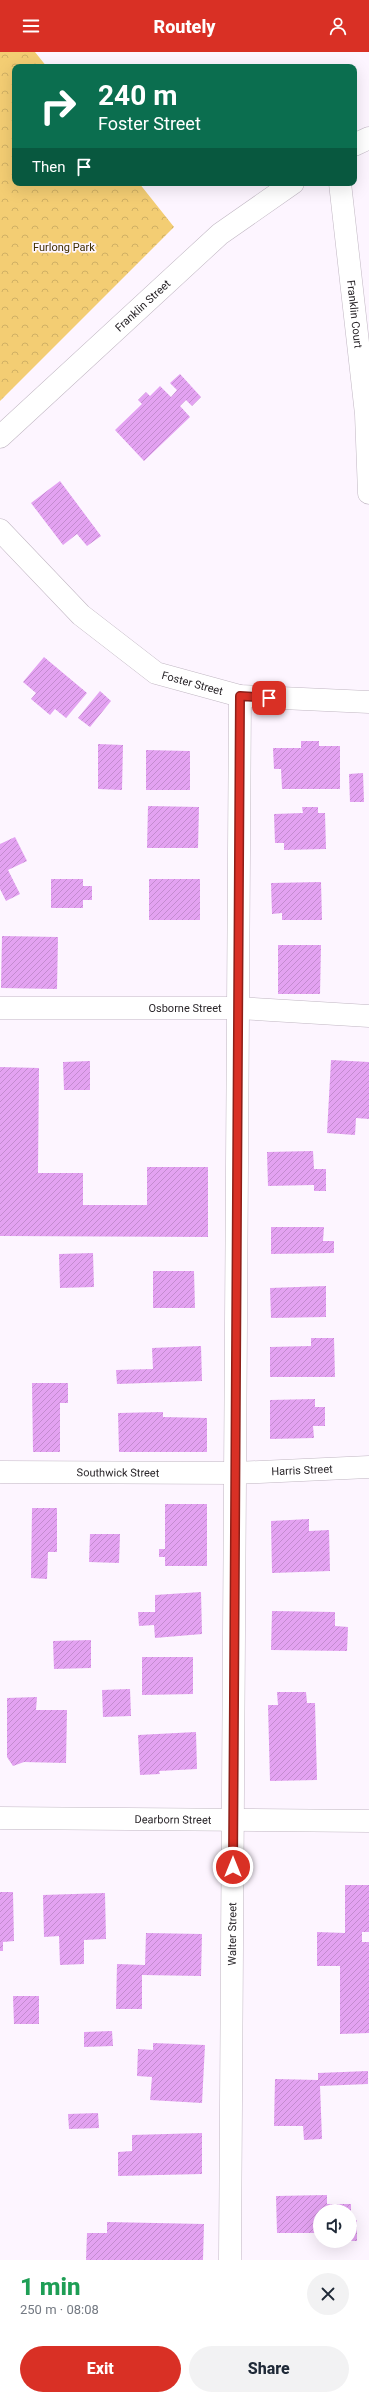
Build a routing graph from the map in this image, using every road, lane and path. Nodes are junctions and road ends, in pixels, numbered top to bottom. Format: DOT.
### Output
graph roads {
  1 [pos="369,138"];
  2 [pos="357,144"];
  3 [pos="290,186"];
  4 [pos="340,186"];
  5 [pos="0,438"];
  6 [pos="369,493"];
  7 [pos="0,530"];
  8 [pos="240,696"];
  9 [pos="369,702"];
  10 [pos="0,1008"];
  11 [pos="238,1008"];
  12 [pos="369,1016"];
  13 [pos="369,1467"];
  14 [pos="0,1472"];
  15 [pos="235,1473"];
  16 [pos="0,1818"];
  17 [pos="233,1820"];
  18 [pos="369,1821"];
  19 [pos="230,2260"];
  1 -- 2 [label="street"];
  3 -- 5 [label="street, Franklin Street"];
  4 -- 6 [label="street, Franklin Court"];
  7 -- 8 [label="street, Foster Street"];
  8 -- 9 [label="street, Foster Street"];
  8 -- 11 [label="street, Walter Street"];
  10 -- 11 [label="street, Osborne Street"];
  11 -- 12 [label="street, Osborne Street"];
  11 -- 15 [label="street, Walter Street"];
  13 -- 15 [label="street, Harris Street"];
  14 -- 15 [label="street, Southwick Street"];
  15 -- 17 [label="street, Walter Street"];
  16 -- 17 [label="street, Dearborn Street"];
  17 -- 18 [label="street, Dearborn Street"];
  17 -- 19 [label="street, Walter Street"];
}
